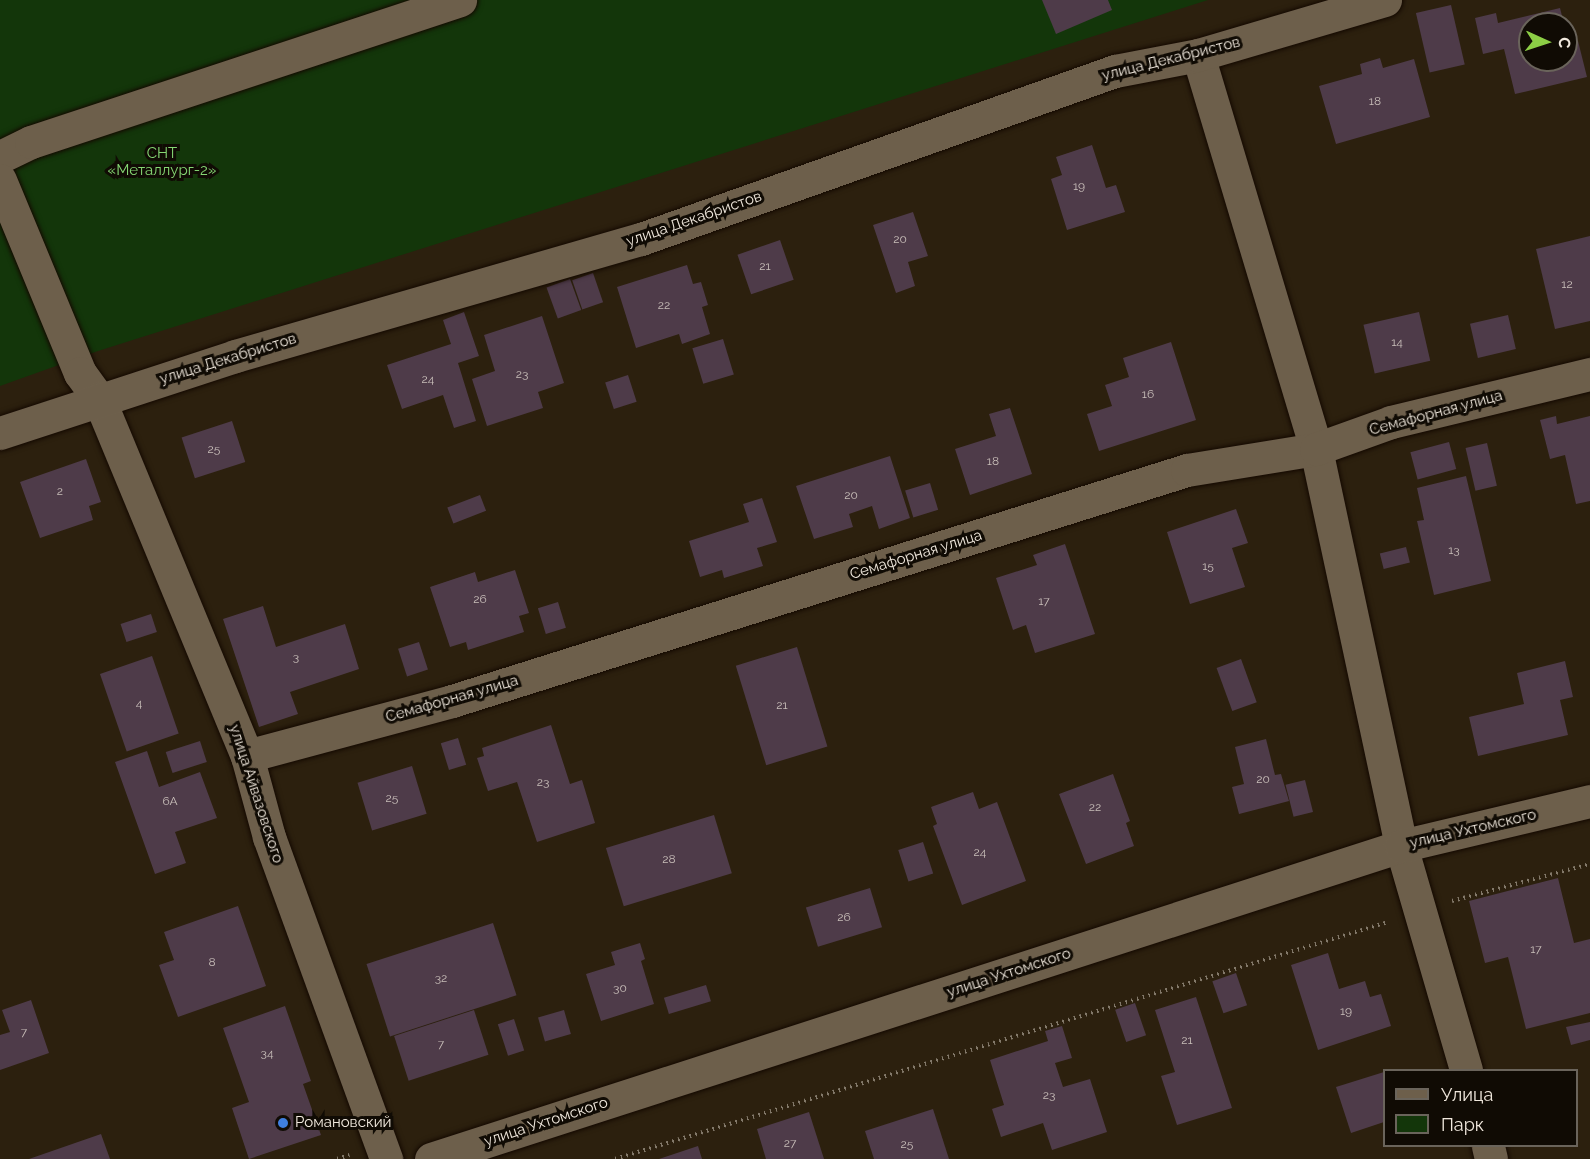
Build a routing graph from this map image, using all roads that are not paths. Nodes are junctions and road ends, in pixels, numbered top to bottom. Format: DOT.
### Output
graph roads {
  1 [pos="460,0"];
  2 [pos="1385,0"];
  3 [pos="1198,55"];
  4 [pos="0,157"];
  5 [pos="0,180"];
  6 [pos="1590,374"];
  7 [pos="99,399"];
  8 [pos="0,433"];
  9 [pos="1316,449"];
  10 [pos="247,756"];
  11 [pos="1590,801"];
  12 [pos="1401,846"];
  13 [pos="1465,1069"];
  14 [pos="386,1159"];
  15 [pos="431,1159"];
  1 -- 4 [label="street"];
  2 -- 3 [label="street, улица Декабристов"];
  3 -- 7 [label="street, улица Декабристов"];
  3 -- 9 [label="street"];
  5 -- 7 [label="street, улица Айвазовского"];
  6 -- 9 [label="street, Семафорная улица"];
  7 -- 8 [label="street, улица Декабристов"];
  7 -- 10 [label="street, улица Айвазовского"];
  9 -- 10 [label="street, Семафорная улица"];
  9 -- 12 [label="street"];
  10 -- 14 [label="street, улица Айвазовского"];
  11 -- 12 [label="street, улица Ухтомского"];
  12 -- 13 [label="street"];
  12 -- 15 [label="street, улица Ухтомского"];
}
